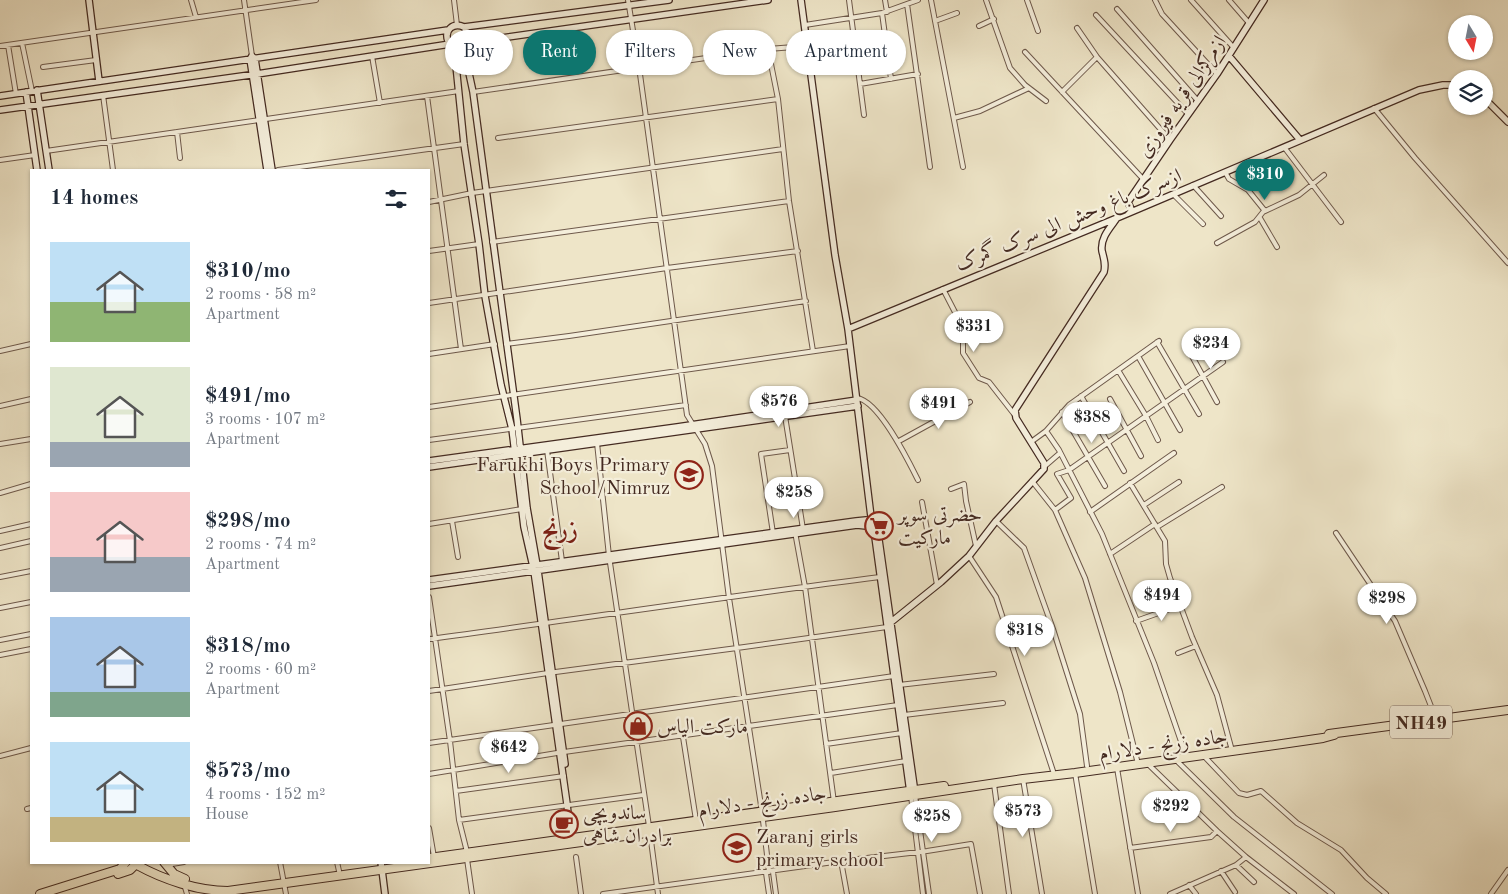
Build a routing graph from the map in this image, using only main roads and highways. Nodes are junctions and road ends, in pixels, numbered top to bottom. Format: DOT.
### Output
graph roads {
  1 [pos="89,0"];
  2 [pos="669,0"];
  3 [pos="768,0"];
  4 [pos="800,0"];
  5 [pos="1264,0"];
  6 [pos="629,3"];
  7 [pos="464,27"];
  8 [pos="445,30"];
  9 [pos="448,30"];
  10 [pos="466,30"];
  11 [pos="513,37"];
  12 [pos="445,46"];
  13 [pos="1228,56"];
  14 [pos="252,58"];
  15 [pos="255,74"];
  16 [pos="456,75"];
  17 [pos="470,75"];
  18 [pos="99,81"];
  19 [pos="1448,85"];
  20 [pos="32,91"];
  21 [pos="0,96"];
  22 [pos="39,104"];
  23 [pos="29,105"];
  24 [pos="1493,107"];
  25 [pos="0,110"];
  26 [pos="262,121"];
  27 [pos="1508,122"];
  28 [pos="1300,140"];
  29 [pos="37,169"];
  30 [pos="49,169"];
  31 [pos="268,169"];
  32 [pos="272,169"];
  33 [pos="1132,211"];
  34 [pos="1117,218"];
  35 [pos="848,329"];
  36 [pos="857,401"];
  37 [pos="695,427"];
  38 [pos="515,429"];
  39 [pos="518,452"];
  40 [pos="430,461"];
  41 [pos="430,467"];
  42 [pos="872,525"];
  43 [pos="795,532"];
  44 [pos="723,542"];
  45 [pos="609,558"];
  46 [pos="535,568"];
  47 [pos="430,580"];
  48 [pos="430,586"];
  49 [pos="889,625"];
  50 [pos="1508,710"];
  51 [pos="1334,735"];
  52 [pos="912,793"];
  53 [pos="762,814"];
  54 [pos="650,830"];
  55 [pos="573,841"];
  56 [pos="467,856"];
  57 [pos="431,858"];
  58 [pos="430,860"];
  59 [pos="124,864"];
  60 [pos="136,864"];
  61 [pos="165,864"];
  62 [pos="399,864"];
  63 [pos="382,866"];
  64 [pos="285,881"];
  65 [pos="40,894"];
  66 [pos="54,894"];
  67 [pos="385,894"];
  1 -- 18 [label="main road"];
  2 -- 6 [label="main road"];
  3 -- 11 [label="main road"];
  4 -- 35 [label="main road"];
  5 -- 13 [label="main road, ازمرکزالی قریه فیروزی"];
  6 -- 7 [label="main road"];
  7 -- 9 [label="main road"];
  7 -- 10 [label="main road"];
  8 -- 14 [label="main road"];
  12 -- 15 [label="main road"];
  13 -- 28 [label="main road"];
  13 -- 33 [label="main road, ازمرکزالی قریه فیروزی"];
  14 -- 15 [label="main road"];
  14 -- 18 [label="main road"];
  15 -- 22 [label="main road"];
  15 -- 26 [label="main road"];
  16 -- 38 [label="main road"];
  17 -- 38 [label="main road"];
  18 -- 20 [label="main road"];
  19 -- 28 [label="main road, ازسرک باغ وحش الی سرک گمرک"];
  20 -- 21 [label="main road"];
  20 -- 22 [label="main road"];
  20 -- 23 [label="main road"];
  22 -- 23 [label="main road"];
  22 -- 30 [label="main road"];
  23 -- 25 [label="main road"];
  23 -- 29 [label="main road"];
  24 -- 27 [label="main road"];
  26 -- 31 [label="main road"];
  26 -- 32 [label="main road"];
  28 -- 33 [label="main road, ازسرک باغ وحش الی سرک گمرک"];
  33 -- 34 [label="main road, ازسرک باغ وحش الی سرک گمرک"];
  34 -- 35 [label="main road, ازسرک باغ وحش الی سرک گمرک"];
  34 -- 49 [label="main road"];
  35 -- 36 [label="main road"];
  36 -- 37 [label="main road"];
  36 -- 37 [label="main road"];
  36 -- 42 [label="main road"];
  37 -- 39 [label="main road"];
  37 -- 39 [label="main road"];
  38 -- 39 [label="main road"];
  39 -- 40 [label="main road"];
  39 -- 41 [label="main road"];
  39 -- 46 [label="main road"];
  42 -- 43 [label="main road"];
  42 -- 43 [label="main road"];
  42 -- 49 [label="main road"];
  42 -- 49 [label="main road"];
  43 -- 44 [label="main road"];
  43 -- 44 [label="main road"];
  44 -- 45 [label="main road"];
  45 -- 46 [label="main road"];
  45 -- 46 [label="main road"];
  46 -- 47 [label="main road"];
  46 -- 48 [label="main road"];
  46 -- 55 [label="main road"];
  49 -- 52 [label="main road"];
  49 -- 52 [label="main road"];
  50 -- 51 [label="highway, جاده زرنج - دلارام / NH49"];
  51 -- 52 [label="highway, جاده زرنج - دلارام / NH49"];
  51 -- 52 [label="highway, جاده زرنج - دلارام / NH49"];
  52 -- 53 [label="highway, جاده زرنج - دلارام / NH49"];
  53 -- 54 [label="highway, جاده زرنج - دلارام / NH49"];
  53 -- 54 [label="highway, جاده زرنج - دلارام / NH49"];
  54 -- 55 [label="highway, جاده زرنج - دلارام / NH49"];
  55 -- 56 [label="highway, جاده زرنج - دلارام / NH49"];
  56 -- 57 [label="highway, جاده زرنج - دلارام / NH49"];
  56 -- 58 [label="highway, جاده زرنج - دلارام / NH49"];
  59 -- 65 [label="highway"];
  60 -- 64 [label="highway, جاده زرنج - دلارام / NH49"];
  60 -- 66 [label="highway, جاده زرنج - دلارام / NH49"];
  61 -- 64 [label="highway, جاده زرنج - دلارام / NH49"];
  62 -- 63 [label="highway, جاده زرنج - دلارام / NH49"];
  63 -- 64 [label="highway, جاده زرنج - دلارام / NH49"];
  63 -- 64 [label="highway, جاده زرنج - دلارام / NH49"];
  63 -- 67 [label="main road"];
}
